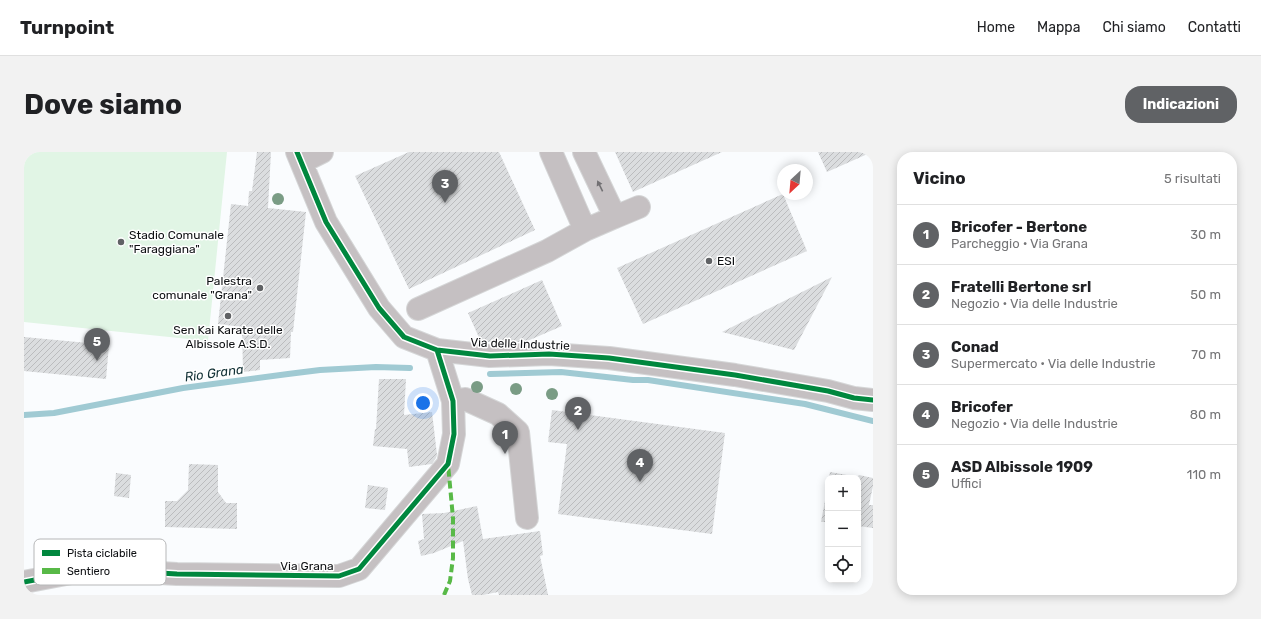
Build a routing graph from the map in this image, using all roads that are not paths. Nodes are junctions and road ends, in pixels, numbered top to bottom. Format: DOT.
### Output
graph roads {
  1 [pos="322,152"];
  2 [pos="551,152"];
  3 [pos="584,152"];
  4 [pos="299,157"];
  5 [pos="639,207"];
  6 [pos="615,217"];
  7 [pos="585,230"];
  8 [pos="418,309"];
  9 [pos="437,350"];
  10 [pos="873,400"];
  11 [pos="453,401"];
  12 [pos="527,518"];
  13 [pos="166,574"];
  14 [pos="34,580"];
  15 [pos="24,582"];
  1 -- 4 [label="street"];
  2 -- 7 [label="street"];
  6 -- 3 [label="street, one-way"];
  4 -- 9 [label="street, Via delle Industrie"];
  5 -- 6 [label="street"];
  6 -- 7 [label="street"];
  7 -- 8 [label="street"];
  9 -- 10 [label="street, Via delle Industrie"];
  9 -- 11 [label="street, Via Grana"];
  11 -- 12 [label="street"];
  11 -- 13 [label="street, Via Grana"];
  14 -- 15 [label="street, Via Grana"];
}
